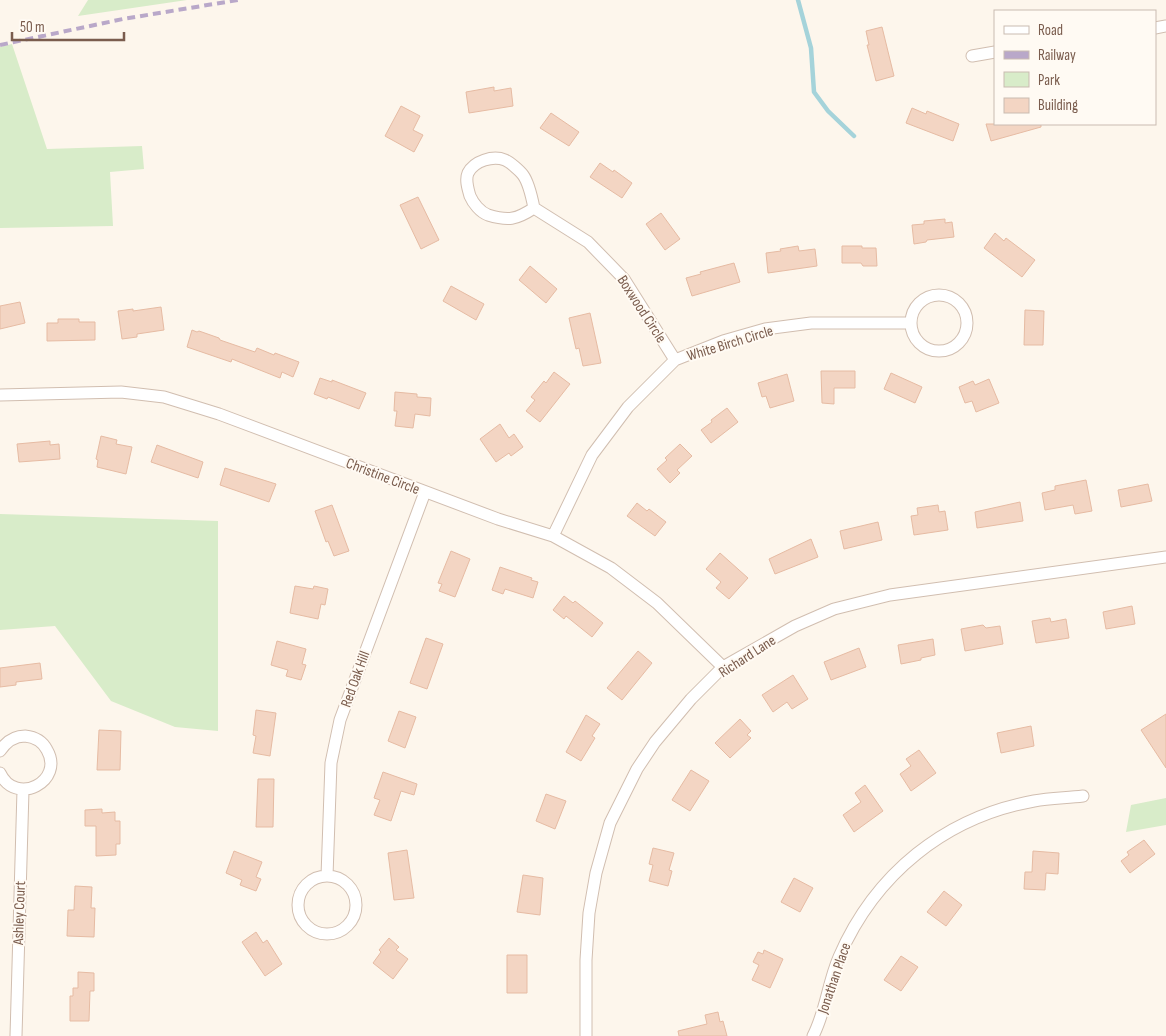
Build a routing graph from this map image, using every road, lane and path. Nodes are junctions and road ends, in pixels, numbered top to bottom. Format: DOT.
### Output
graph roads {
  1 [pos="994,52"];
  2 [pos="972,56"];
  3 [pos="534,208"];
  4 [pos="911,323"];
  5 [pos="675,360"];
  6 [pos="0,395"];
  7 [pos="425,492"];
  8 [pos="552,536"];
  9 [pos="1166,557"];
  10 [pos="723,667"];
  11 [pos="0,752"];
  12 [pos="0,774"];
  13 [pos="23,790"];
  14 [pos="1083,796"];
  15 [pos="327,876"];
  16 [pos="16,1036"];
  17 [pos="586,1036"];
  18 [pos="813,1036"];
  1 -- 2 [label="street"];
  3 -- 3 [label="street"];
  3 -- 5 [label="street, Boxwood Circle"];
  4 -- 4 [label="street"];
  4 -- 5 [label="street, White Birch Circle"];
  5 -- 8 [label="street, White Birch Circle"];
  6 -- 7 [label="street, Christine Circle"];
  7 -- 8 [label="street, Christine Circle"];
  7 -- 15 [label="street, Red Oak Hill"];
  8 -- 10 [label="street, Christine Circle"];
  9 -- 10 [label="street, Richard Lane"];
  10 -- 17 [label="street, Richard Lane"];
  11 -- 13 [label="street"];
  12 -- 13 [label="street"];
  13 -- 16 [label="street, Ashley Court"];
  14 -- 18 [label="street, Jonathan Place"];
  15 -- 15 [label="street"];
}
